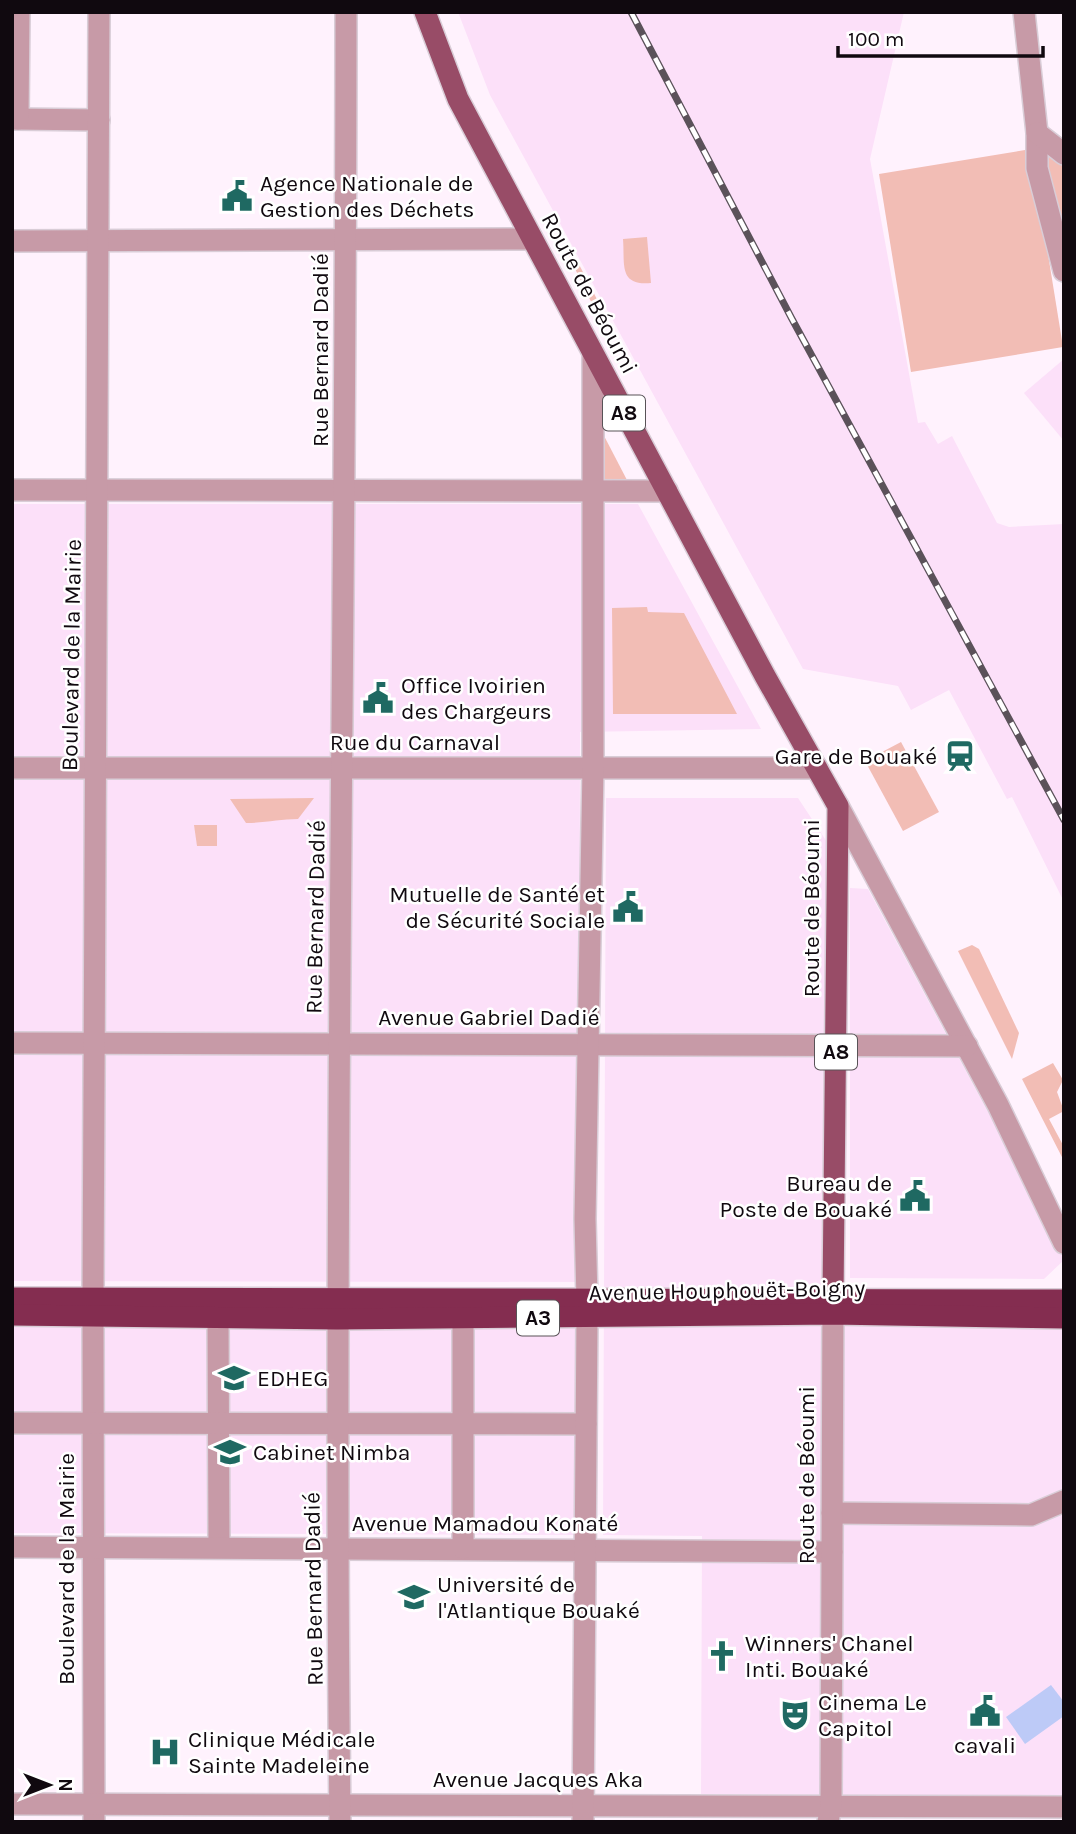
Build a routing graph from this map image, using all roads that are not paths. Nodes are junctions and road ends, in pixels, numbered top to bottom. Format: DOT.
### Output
graph roads {
  1 [pos="19,12"];
  2 [pos="99,12"];
  3 [pos="346,12"];
  4 [pos="425,12"];
  5 [pos="1024,12"];
  6 [pos="15,119"];
  7 [pos="99,120"];
  8 [pos="1037,133"];
  9 [pos="1064,154"];
  10 [pos="531,239"];
  11 [pos="346,240"];
  12 [pos="12,241"];
  13 [pos="99,241"];
  14 [pos="1064,271"];
  15 [pos="593,354"];
  16 [pos="12,490"];
  17 [pos="99,490"];
  18 [pos="346,491"];
  19 [pos="594,491"];
  20 [pos="667,491"];
  21 [pos="12,768"];
  22 [pos="342,768"];
  23 [pos="593,768"];
  24 [pos="817,768"];
  25 [pos="96,769"];
  26 [pos="838,806"];
  27 [pos="589,1042"];
  28 [pos="12,1043"];
  29 [pos="94,1043"];
  30 [pos="340,1044"];
  31 [pos="836,1045"];
  32 [pos="967,1046"];
  33 [pos="1064,1244"];
  34 [pos="12,1298"];
  35 [pos="1064,1300"];
  36 [pos="93,1306"];
  37 [pos="833,1306"];
  38 [pos="336,1309"];
  39 [pos="587,1309"];
  40 [pos="12,1315"];
  41 [pos="218,1315"];
  42 [pos="463,1318"];
  43 [pos="1064,1318"];
  44 [pos="91,1422"];
  45 [pos="219,1422"];
  46 [pos="12,1423"];
  47 [pos="338,1423"];
  48 [pos="586,1424"];
  49 [pos="464,1425"];
  50 [pos="1064,1501"];
  51 [pos="832,1513"];
  52 [pos="12,1547"];
  53 [pos="92,1547"];
  54 [pos="219,1547"];
  55 [pos="463,1548"];
  56 [pos="338,1549"];
  57 [pos="586,1549"];
  58 [pos="832,1552"];
  59 [pos="12,1804"];
  60 [pos="1064,1807"];
  61 [pos="94,1813"];
  62 [pos="340,1813"];
  63 [pos="583,1813"];
  64 [pos="829,1813"];
  1 -- 6 [label="street"];
  2 -- 7 [label="street, Boulevard de la Mairie"];
  3 -- 11 [label="street, Rue Bernard Dadié"];
  4 -- 10 [label="main road, Route de Béoumi / A8"];
  5 -- 8 [label="street"];
  6 -- 7 [label="street"];
  7 -- 13 [label="street, Boulevard de la Mairie"];
  8 -- 9 [label="street"];
  8 -- 14 [label="street"];
  10 -- 11 [label="street"];
  10 -- 15 [label="main road, Route de Béoumi / A8"];
  11 -- 13 [label="street"];
  11 -- 18 [label="street, Rue Bernard Dadié"];
  12 -- 13 [label="street"];
  13 -- 17 [label="street, Boulevard de la Mairie"];
  15 -- 19 [label="street"];
  15 -- 20 [label="main road, Route de Béoumi / A8"];
  16 -- 17 [label="street"];
  17 -- 18 [label="street"];
  17 -- 25 [label="street, Boulevard de la Mairie"];
  18 -- 19 [label="street"];
  18 -- 22 [label="street, Rue Bernard Dadié"];
  19 -- 20 [label="street"];
  19 -- 23 [label="street"];
  20 -- 24 [label="main road, Route de Béoumi / A8"];
  21 -- 25 [label="street, Rue du Carnaval"];
  22 -- 23 [label="street, Rue du Carnaval"];
  22 -- 25 [label="street, Rue du Carnaval"];
  22 -- 30 [label="street, Rue Bernard Dadié"];
  23 -- 24 [label="street, Rue du Carnaval"];
  23 -- 27 [label="street"];
  24 -- 26 [label="main road, Route de Béoumi / A8"];
  25 -- 29 [label="street, Boulevard de la Mairie"];
  26 -- 31 [label="main road, Route de Béoumi / A8"];
  26 -- 32 [label="street"];
  27 -- 30 [label="street, Avenue Gabriel Dadié"];
  27 -- 31 [label="street, Avenue Gabriel Dadié"];
  27 -- 39 [label="street"];
  28 -- 29 [label="street, Avenue Gabriel Dadié"];
  29 -- 30 [label="street, Avenue Gabriel Dadié"];
  29 -- 36 [label="street, Boulevard de la Mairie"];
  30 -- 38 [label="street, Rue Bernard Dadié"];
  31 -- 32 [label="street, Avenue Gabriel Dadié"];
  31 -- 37 [label="main road, Route de Béoumi / A8"];
  32 -- 33 [label="street"];
  34 -- 36 [label="highway, Avenue Houphouët-Boigny / A3"];
  35 -- 37 [label="highway, Avenue Houphouët-Boigny / A3"];
  36 -- 38 [label="highway, Avenue Houphouët-Boigny / A3"];
  36 -- 40 [label="highway, Avenue Houphouët-Boigny / A3"];
  36 -- 41 [label="highway, Avenue Houphouët-Boigny / A3"];
  36 -- 44 [label="street, Boulevard de la Mairie"];
  37 -- 39 [label="highway, Avenue Houphouët-Boigny / A3"];
  37 -- 43 [label="highway, Avenue Houphouët-Boigny / A3"];
  37 -- 51 [label="street, Route de Béoumi / A8"];
  38 -- 39 [label="highway, Avenue Houphouët-Boigny / A3"];
  38 -- 41 [label="highway, Avenue Houphouët-Boigny / A3"];
  38 -- 42 [label="highway, Avenue Houphouët-Boigny / A3"];
  38 -- 47 [label="street, Rue Bernard Dadié"];
  39 -- 42 [label="highway, Avenue Houphouët-Boigny / A3"];
  39 -- 48 [label="street"];
  41 -- 45 [label="street"];
  42 -- 49 [label="street"];
  44 -- 45 [label="street"];
  44 -- 46 [label="street"];
  44 -- 53 [label="street, Boulevard de la Mairie"];
  45 -- 47 [label="street"];
  45 -- 54 [label="street"];
  47 -- 49 [label="street"];
  47 -- 56 [label="street, Rue Bernard Dadié"];
  48 -- 49 [label="street"];
  48 -- 57 [label="street"];
  49 -- 55 [label="street"];
  50 -- 51 [label="street"];
  51 -- 58 [label="street, Route de Béoumi / A8"];
  52 -- 53 [label="street, Avenue Mamadou Konaté"];
  53 -- 54 [label="street, Avenue Mamadou Konaté"];
  53 -- 61 [label="street, Boulevard de la Mairie"];
  54 -- 56 [label="street, Avenue Mamadou Konaté"];
  55 -- 56 [label="street, Avenue Mamadou Konaté"];
  55 -- 57 [label="street, Avenue Mamadou Konaté"];
  56 -- 62 [label="street, Rue Bernard Dadié"];
  57 -- 58 [label="street, Avenue Mamadou Konaté"];
  57 -- 63 [label="street"];
  58 -- 64 [label="street, Route de Béoumi / A8"];
  59 -- 61 [label="street, Avenue Jacques Aka"];
  60 -- 64 [label="street, Avenue Jacques Aka"];
  61 -- 62 [label="street, Avenue Jacques Aka"];
  62 -- 63 [label="street, Avenue Jacques Aka"];
  63 -- 64 [label="street, Avenue Jacques Aka"];
}
